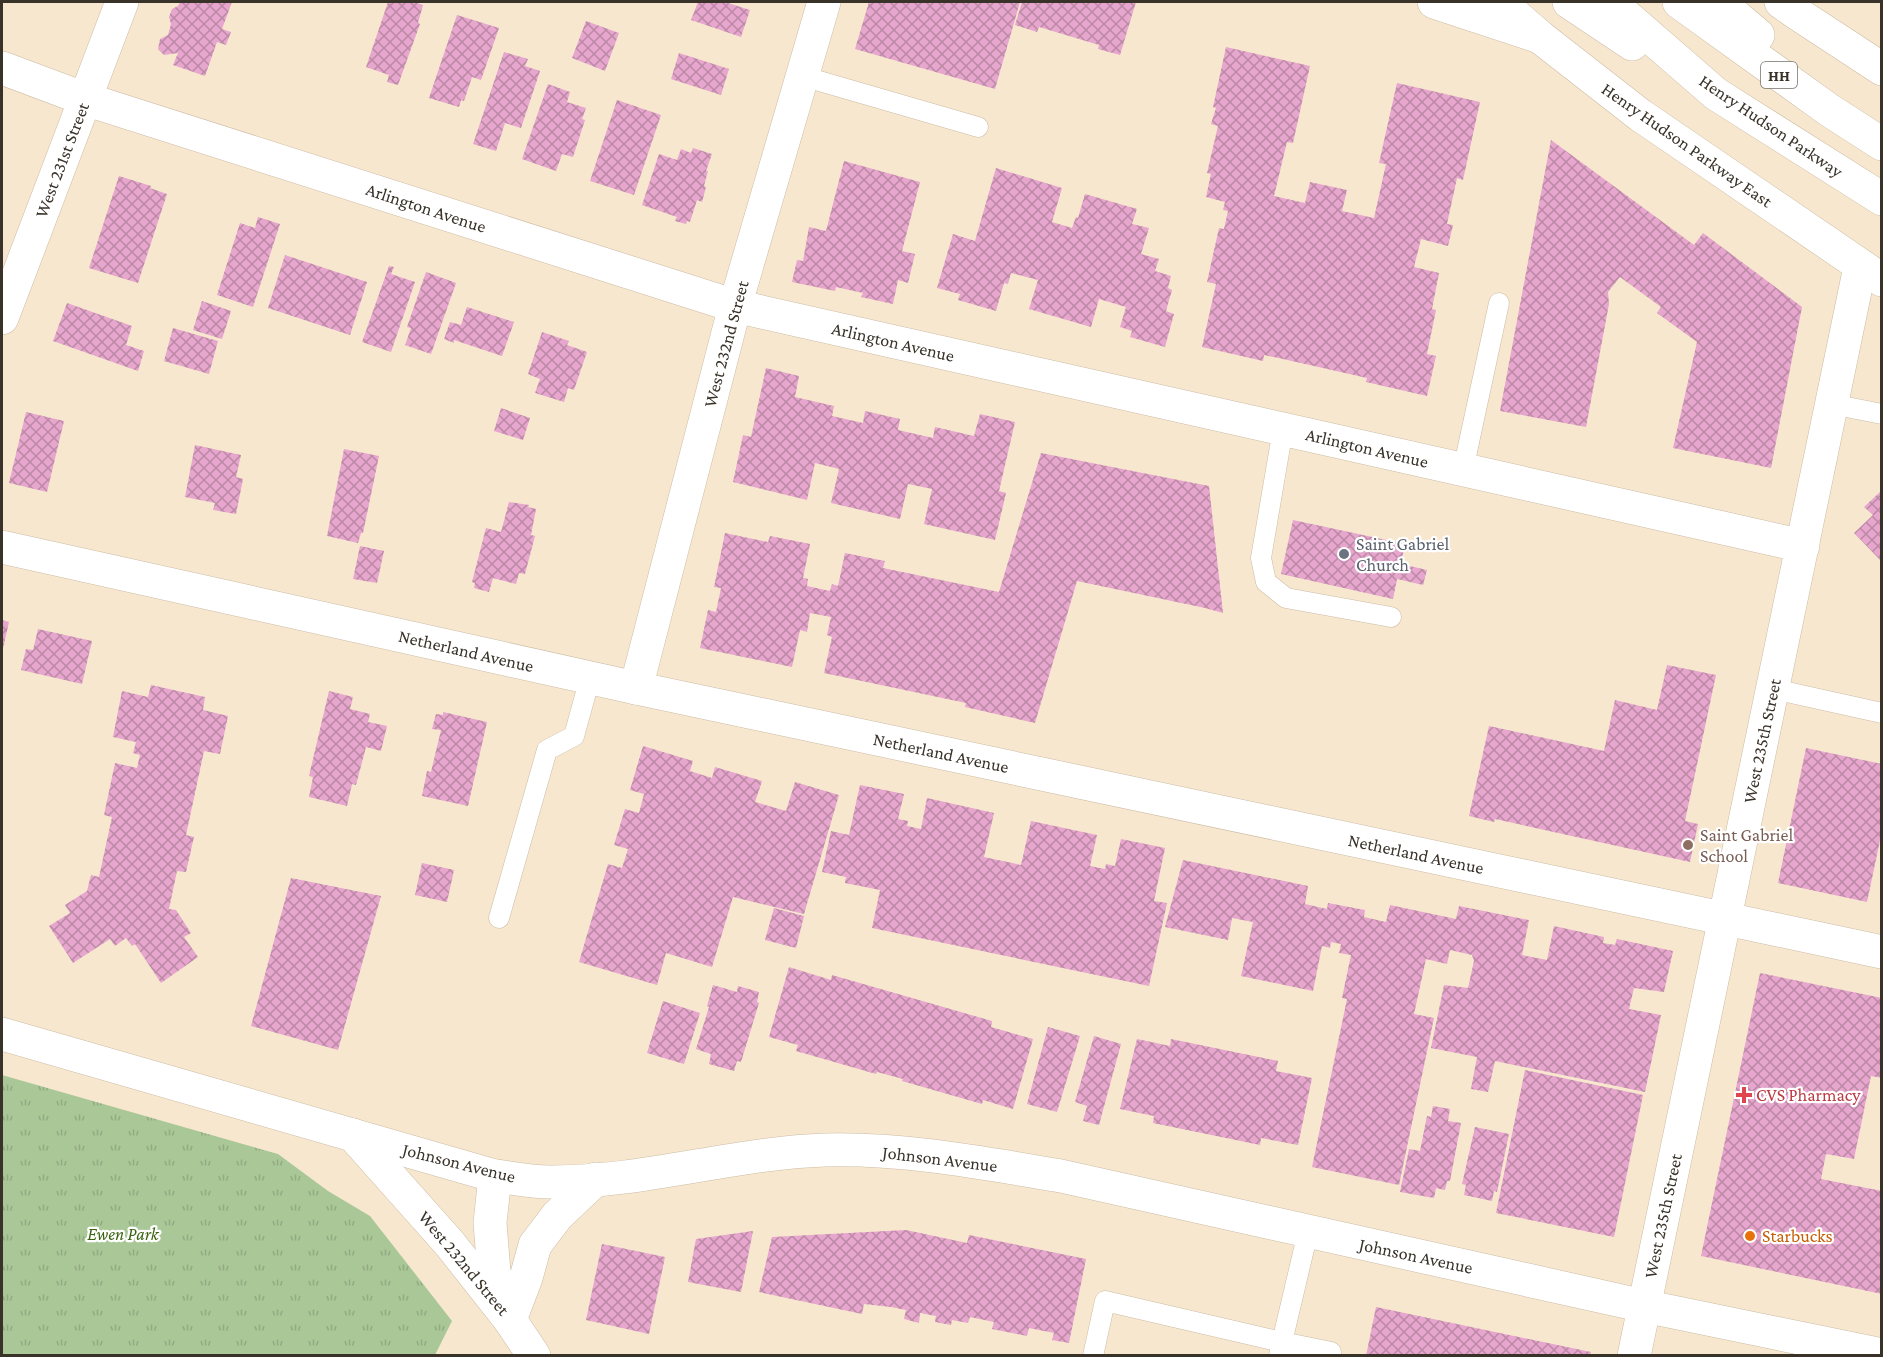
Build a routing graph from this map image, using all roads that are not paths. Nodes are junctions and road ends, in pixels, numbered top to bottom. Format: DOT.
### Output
graph roads {
  1 [pos="122,2"];
  2 [pos="824,2"];
  3 [pos="1434,2"];
  4 [pos="1500,2"];
  5 [pos="1569,2"];
  6 [pos="1610,2"];
  7 [pos="1679,2"];
  8 [pos="1719,2"];
  9 [pos="1781,2"];
  10 [pos="1540,37"];
  11 [pos="1880,60"];
  12 [pos="2,68"];
  13 [pos="802,76"];
  14 [pos="1716,94"];
  15 [pos="85,99"];
  16 [pos="978,127"];
  17 [pos="1881,129"];
  18 [pos="1881,144"];
  19 [pos="1881,199"];
  20 [pos="1871,273"];
  21 [pos="1498,303"];
  22 [pos="735,306"];
  23 [pos="2,318"];
  24 [pos="1832,404"];
  25 [pos="1881,414"];
  26 [pos="1283,429"];
  27 [pos="1463,470"];
  28 [pos="1803,546"];
  29 [pos="2,547"];
  30 [pos="1391,617"];
  31 [pos="590,678"];
  32 [pos="636,688"];
  33 [pos="1773,689"];
  34 [pos="1881,713"];
  35 [pos="499,918"];
  36 [pos="1725,919"];
  37 [pos="1881,951"];
  38 [pos="2,1034"];
  39 [pos="353,1135"];
  40 [pos="495,1176"];
  41 [pos="596,1179"];
  42 [pos="1308,1232"];
  43 [pos="1644,1306"];
  44 [pos="510,1320"];
  45 [pos="1280,1349"];
  46 [pos="1330,1352"];
  47 [pos="1881,1355"];
  48 [pos="534,1356"];
  49 [pos="1093,1356"];
  50 [pos="1634,1356"];
  1 -- 15 [label="main road, West 231st Street"];
  2 -- 13 [label="main road, West 232nd Street"];
  3 -- 10 [label="main road"];
  4 -- 10 [label="main road, Henry Hudson Parkway East"];
  5 -- 14 [label="main road"];
  6 -- 14 [label="main road, Henry Hudson Parkway"];
  7 -- 18 [label="main road, HH"];
  8 -- 17 [label="main road"];
  9 -- 11 [label="main road"];
  10 -- 20 [label="main road, Henry Hudson Parkway East"];
  12 -- 15 [label="main road, Arlington Avenue"];
  13 -- 16 [label="lane"];
  13 -- 22 [label="main road, West 232nd Street"];
  14 -- 19 [label="main road, Henry Hudson Parkway"];
  15 -- 22 [label="main road, Arlington Avenue"];
  15 -- 23 [label="main road, West 231st Street"];
  20 -- 24 [label="main road, West 235th Street"];
  21 -- 27 [label="lane"];
  22 -- 26 [label="main road, Arlington Avenue"];
  22 -- 32 [label="main road, West 232nd Street"];
  24 -- 25 [label="lane"];
  24 -- 28 [label="main road, West 235th Street"];
  26 -- 27 [label="main road, Arlington Avenue"];
  26 -- 30 [label="lane"];
  27 -- 28 [label="main road, Arlington Avenue"];
  28 -- 33 [label="main road, West 235th Street"];
  29 -- 31 [label="main road, Netherland Avenue"];
  31 -- 32 [label="main road, Netherland Avenue"];
  31 -- 35 [label="lane"];
  32 -- 36 [label="main road, Netherland Avenue"];
  33 -- 34 [label="lane"];
  33 -- 36 [label="main road, West 235th Street"];
  36 -- 37 [label="main road, Netherland Avenue"];
  36 -- 43 [label="main road, West 235th Street"];
  38 -- 39 [label="main road, Johnson Avenue"];
  39 -- 40 [label="main road, Johnson Avenue"];
  39 -- 44 [label="main road, West 232nd Street"];
  40 -- 41 [label="main road, Johnson Avenue"];
  40 -- 44 [label="main road"];
  41 -- 42 [label="main road, Johnson Avenue"];
  41 -- 44 [label="main road, West 232nd Street"];
  42 -- 43 [label="main road, Johnson Avenue"];
  42 -- 45 [label="lane"];
  43 -- 47 [label="main road, Johnson Avenue"];
  43 -- 50 [label="main road, West 235th Street"];
  44 -- 48 [label="main road"];
  45 -- 46 [label="lane"];
  45 -- 49 [label="lane"];
}
